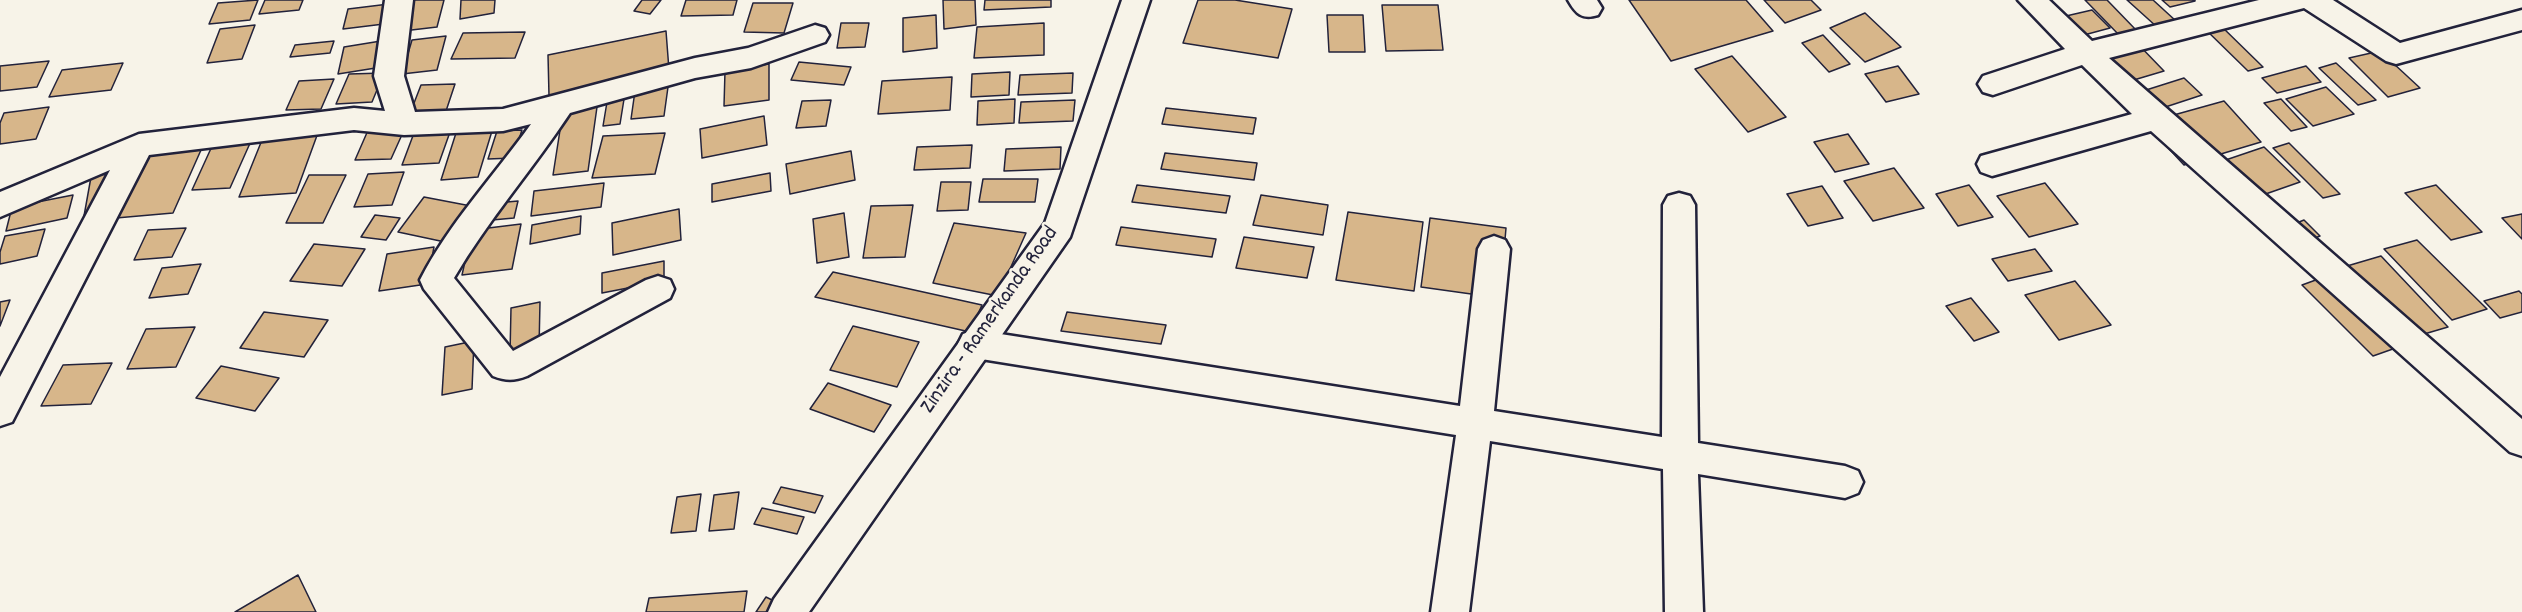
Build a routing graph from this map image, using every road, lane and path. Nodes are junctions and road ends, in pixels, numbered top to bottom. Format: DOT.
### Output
graph roads {
  1 [pos="399,0"];
  2 [pos="1136,0"];
  3 [pos="2032,0"];
  4 [pos="2298,0"];
  5 [pos="2312,0"];
  6 [pos="2522,20"];
  7 [pos="815,35"];
  8 [pos="2087,53"];
  9 [pos="1993,84"];
  10 [pos="559,106"];
  11 [pos="2156,118"];
  12 [pos="404,124"];
  13 [pos="139,145"];
  14 [pos="1992,164"];
  15 [pos="0,205"];
  16 [pos="1679,205"];
  17 [pos="1494,249"];
  18 [pos="658,289"];
  19 [pos="975,344"];
  20 [pos="0,411"];
  21 [pos="1475,423"];
  22 [pos="2522,441"];
  23 [pos="1680,455"];
  24 [pos="1845,482"];
  25 [pos="787,612"];
  26 [pos="1450,612"];
  27 [pos="1684,612"];
  1 -- 12 [label="street"];
  2 -- 19 [label="street, Zinzira - Ramerkanda Road"];
  3 -- 8 [label="street"];
  4 -- 8 [label="street"];
  5 -- 6 [label="street"];
  7 -- 10 [label="street"];
  8 -- 9 [label="street"];
  8 -- 11 [label="street"];
  10 -- 12 [label="street"];
  10 -- 18 [label="street"];
  11 -- 14 [label="street"];
  11 -- 22 [label="street"];
  12 -- 13 [label="street"];
  13 -- 15 [label="street"];
  13 -- 20 [label="street"];
  16 -- 23 [label="street"];
  17 -- 21 [label="street"];
  19 -- 21 [label="street"];
  19 -- 25 [label="street, Zinzira - Ramerkanda Road"];
  21 -- 23 [label="street"];
  21 -- 26 [label="street"];
  23 -- 24 [label="street"];
  23 -- 27 [label="street"];
}
